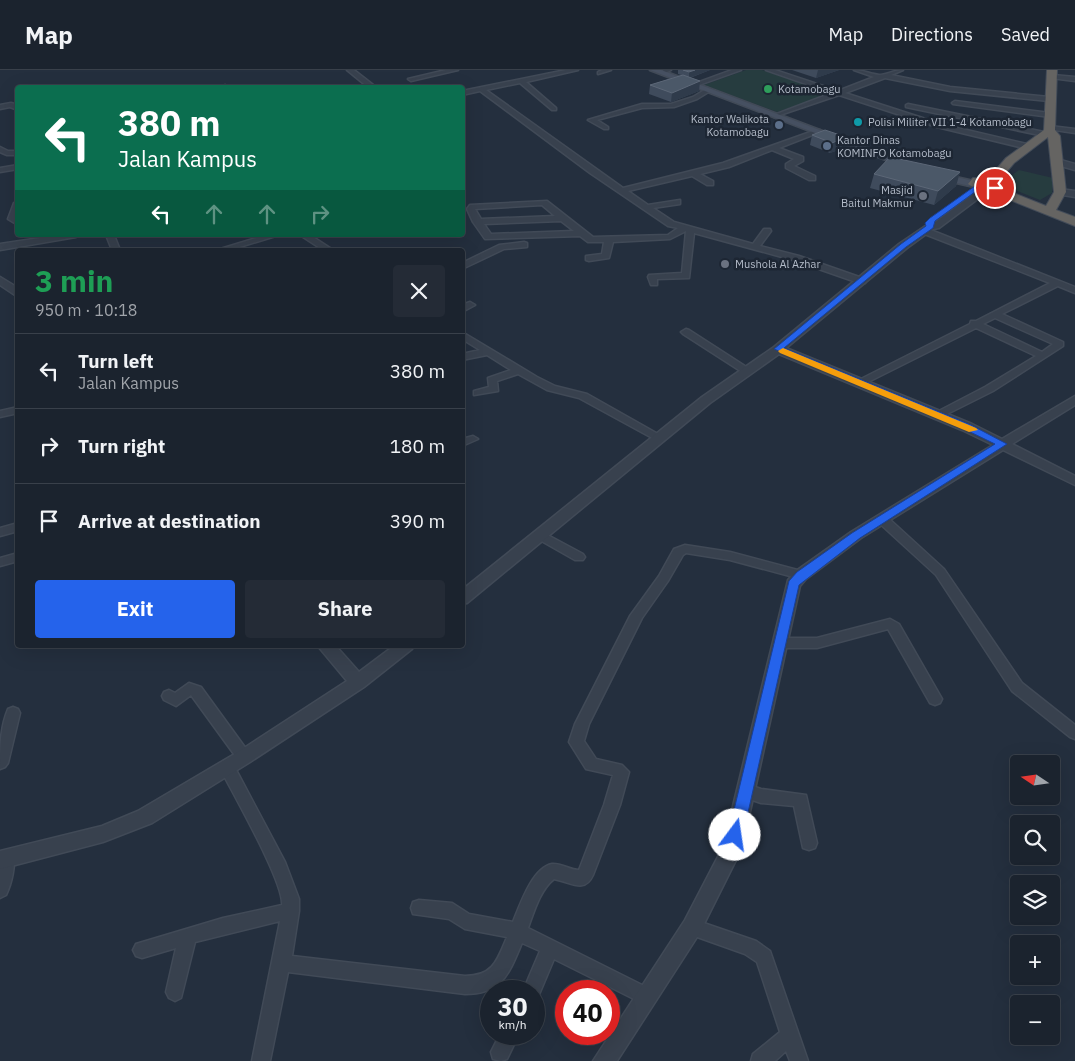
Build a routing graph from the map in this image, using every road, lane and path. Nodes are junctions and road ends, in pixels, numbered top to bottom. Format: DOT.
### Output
graph roads {
  1 [pos="350,70"];
  2 [pos="455,70"];
  3 [pos="544,70"];
  4 [pos="575,70"];
  5 [pos="608,70"];
  6 [pos="654,70"];
  7 [pos="665,70"];
  8 [pos="769,70"];
  9 [pos="857,70"];
  10 [pos="900,70"];
  11 [pos="527,71"];
  12 [pos="734,71"];
  13 [pos="1055,72"];
  14 [pos="1075,72"];
  15 [pos="600,73"];
  16 [pos="556,75"];
  17 [pos="883,76"];
  18 [pos="540,78"];
  19 [pos="411,79"];
  20 [pos="1075,79"];
  21 [pos="873,80"];
  22 [pos="522,82"];
  23 [pos="696,84"];
  24 [pos="370,85"];
  25 [pos="860,85"];
  26 [pos="482,90"];
  27 [pos="708,90"];
  28 [pos="840,90"];
  29 [pos="465,93"];
  30 [pos="1050,100"];
  31 [pos="955,103"];
  32 [pos="908,106"];
  33 [pos="0,107"];
  34 [pos="15,107"];
  35 [pos="554,109"];
  36 [pos="1050,114"];
  37 [pos="779,115"];
  38 [pos="606,128"];
  39 [pos="818,131"];
  40 [pos="1075,131"];
  41 [pos="1041,136"];
  42 [pos="773,148"];
  43 [pos="0,149"];
  44 [pos="15,152"];
  45 [pos="1058,165"];
  46 [pos="919,167"];
  47 [pos="1074,167"];
  48 [pos="15,168"];
  49 [pos="0,170"];
  50 [pos="935,170"];
  51 [pos="693,173"];
  52 [pos="812,178"];
  53 [pos="710,183"];
  54 [pos="986,186"];
  55 [pos="625,190"];
  56 [pos="1060,192"];
  57 [pos="1075,194"];
  58 [pos="676,202"];
  59 [pos="648,206"];
  60 [pos="1050,211"];
  61 [pos="563,218"];
  62 [pos="1075,218"];
  63 [pos="477,222"];
  64 [pos="1075,222"];
  65 [pos="928,229"];
  66 [pos="687,230"];
  67 [pos="767,231"];
  68 [pos="581,233"];
  69 [pos="46,237"];
  70 [pos="268,237"];
  71 [pos="308,237"];
  72 [pos="325,237"];
  73 [pos="313,240"];
  74 [pos="609,240"];
  75 [pos="524,245"];
  76 [pos="754,246"];
  77 [pos="0,247"];
  78 [pos="228,248"];
  79 [pos="326,248"];
  80 [pos="589,258"];
  81 [pos="465,266"];
  82 [pos="0,280"];
  83 [pos="862,281"];
  84 [pos="654,283"];
  85 [pos="1058,283"];
  86 [pos="1075,290"];
  87 [pos="15,292"];
  88 [pos="994,314"];
  89 [pos="974,323"];
  90 [pos="686,332"];
  91 [pos="465,337"];
  92 [pos="778,349"];
  93 [pos="487,352"];
  94 [pos="465,356"];
  95 [pos="1043,356"];
  96 [pos="520,370"];
  97 [pos="746,370"];
  98 [pos="860,382"];
  99 [pos="478,393"];
  100 [pos="1075,400"];
  101 [pos="15,411"];
  102 [pos="0,414"];
  103 [pos="939,415"];
  104 [pos="660,438"];
  105 [pos="1002,444"];
  106 [pos="1075,481"];
  107 [pos="882,520"];
  108 [pos="15,528"];
  109 [pos="0,532"];
  110 [pos="542,536"];
  111 [pos="579,557"];
  112 [pos="15,558"];
  113 [pos="0,562"];
  114 [pos="801,575"];
  115 [pos="465,597"];
  116 [pos="781,643"];
  117 [pos="328,648"];
  118 [pos="402,648"];
  119 [pos="358,682"];
  120 [pos="169,696"];
  121 [pos="934,699"];
  122 [pos="13,713"];
  123 [pos="1075,732"];
  124 [pos="244,757"];
  125 [pos="0,763"];
  126 [pos="228,768"];
  127 [pos="746,791"];
  128 [pos="810,842"];
  129 [pos="3,859"];
  130 [pos="0,890"];
  131 [pos="419,908"];
  132 [pos="291,911"];
  133 [pos="692,927"];
  134 [pos="517,931"];
  135 [pos="188,936"];
  136 [pos="550,947"];
  137 [pos="142,950"];
  138 [pos="281,963"];
  139 [pos="536,980"];
  140 [pos="175,992"];
  141 [pos="646,996"];
  142 [pos="790,1036"];
  143 [pos="504,1045"];
  144 [pos="500,1052"];
  145 [pos="261,1061"];
  146 [pos="604,1061"];
  147 [pos="760,1061"];
  148 [pos="799,1061"];
  1 -- 24 [label="street"];
  2 -- 19 [label="street"];
  3 -- 16 [label="street"];
  4 -- 16 [label="street"];
  5 -- 15 [label="street"];
  6 -- 23 [label="main road"];
  7 -- 23 [label="main road"];
  8 -- 28 [label="street"];
  9 -- 17 [label="street"];
  10 -- 17 [label="street"];
  11 -- 18 [label="street"];
  12 -- 23 [label="street"];
  13 -- 14 [label="street"];
  13 -- 20 [label="street"];
  13 -- 30 [label="highway"];
  16 -- 18 [label="street"];
  17 -- 21 [label="street"];
  17 -- 30 [label="street"];
  18 -- 22 [label="street"];
  21 -- 25 [label="street"];
  21 -- 28 [label="street"];
  22 -- 26 [label="street"];
  22 -- 35 [label="street"];
  23 -- 27 [label="main road"];
  23 -- 37 [label="main road"];
  25 -- 28 [label="street"];
  25 -- 28 [label="street"];
  26 -- 29 [label="street"];
  26 -- 55 [label="street"];
  27 -- 37 [label="main road"];
  27 -- 38 [label="street"];
  28 -- 37 [label="street"];
  28 -- 41 [label="street"];
  30 -- 36 [label="highway"];
  31 -- 36 [label="street"];
  32 -- 41 [label="street"];
  33 -- 34 [label="street"];
  36 -- 41 [label="highway"];
  37 -- 39 [label="main road"];
  37 -- 46 [label="main road"];
  39 -- 42 [label="street"];
  39 -- 46 [label="main road"];
  40 -- 41 [label="street"];
  41 -- 45 [label="highway"];
  41 -- 54 [label="highway"];
  42 -- 51 [label="street"];
  42 -- 52 [label="street"];
  43 -- 44 [label="street"];
  45 -- 47 [label="street"];
  45 -- 56 [label="highway"];
  46 -- 54 [label="main road"];
  48 -- 49 [label="street"];
  50 -- 54 [label="main road"];
  51 -- 53 [label="street"];
  51 -- 55 [label="street"];
  54 -- 60 [label="highway"];
  54 -- 65 [label="street"];
  55 -- 59 [label="street"];
  56 -- 57 [label="street"];
  56 -- 60 [label="highway"];
  58 -- 59 [label="street"];
  59 -- 66 [label="street"];
  60 -- 62 [label="highway"];
  60 -- 64 [label="highway"];
  61 -- 63 [label="street"];
  61 -- 63 [label="street"];
  61 -- 68 [label="street"];
  63 -- 68 [label="street"];
  65 -- 83 [label="street"];
  65 -- 85 [label="street"];
  66 -- 74 [label="street"];
  66 -- 76 [label="street"];
  66 -- 84 [label="street"];
  67 -- 76 [label="street"];
  68 -- 74 [label="street"];
  69 -- 77 [label="street"];
  70 -- 78 [label="street"];
  71 -- 73 [label="street"];
  72 -- 73 [label="street"];
  73 -- 79 [label="street"];
  74 -- 80 [label="street"];
  75 -- 81 [label="street"];
  76 -- 83 [label="street"];
  82 -- 87 [label="street"];
  83 -- 92 [label="street"];
  85 -- 86 [label="street"];
  85 -- 88 [label="street"];
  88 -- 89 [label="street"];
  88 -- 95 [label="street"];
  89 -- 95 [label="street"];
  89 -- 98 [label="street"];
  90 -- 97 [label="street"];
  91 -- 93 [label="street"];
  92 -- 97 [label="street"];
  92 -- 98 [label="street"];
  93 -- 94 [label="street"];
  93 -- 96 [label="street"];
  95 -- 103 [label="street"];
  96 -- 99 [label="street"];
  96 -- 104 [label="street"];
  97 -- 104 [label="street"];
  98 -- 103 [label="street"];
  100 -- 105 [label="street"];
  101 -- 102 [label="street"];
  103 -- 105 [label="street"];
  104 -- 110 [label="street"];
  105 -- 106 [label="street"];
  105 -- 107 [label="street"];
  107 -- 114 [label="street"];
  107 -- 123 [label="street"];
  108 -- 109 [label="street"];
  110 -- 111 [label="street"];
  110 -- 115 [label="street"];
  112 -- 113 [label="street"];
  114 -- 116 [label="street"];
  114 -- 134 [label="street"];
  116 -- 121 [label="street"];
  116 -- 127 [label="street"];
  117 -- 119 [label="street"];
  118 -- 119 [label="street"];
  119 -- 124 [label="street"];
  120 -- 124 [label="street"];
  122 -- 125 [label="street"];
  124 -- 126 [label="street"];
  126 -- 129 [label="street"];
  126 -- 132 [label="street"];
  127 -- 128 [label="street"];
  127 -- 133 [label="street"];
  129 -- 130 [label="street"];
  131 -- 134 [label="street"];
  132 -- 135 [label="street"];
  132 -- 138 [label="street"];
  133 -- 141 [label="street"];
  133 -- 142 [label="street"];
  134 -- 136 [label="street"];
  134 -- 138 [label="street"];
  135 -- 137 [label="street"];
  135 -- 140 [label="street"];
  136 -- 139 [label="street"];
  136 -- 141 [label="street"];
  138 -- 145 [label="street"];
  141 -- 146 [label="street"];
  142 -- 147 [label="street"];
  142 -- 148 [label="street"];
  143 -- 144 [label="street"];
}
